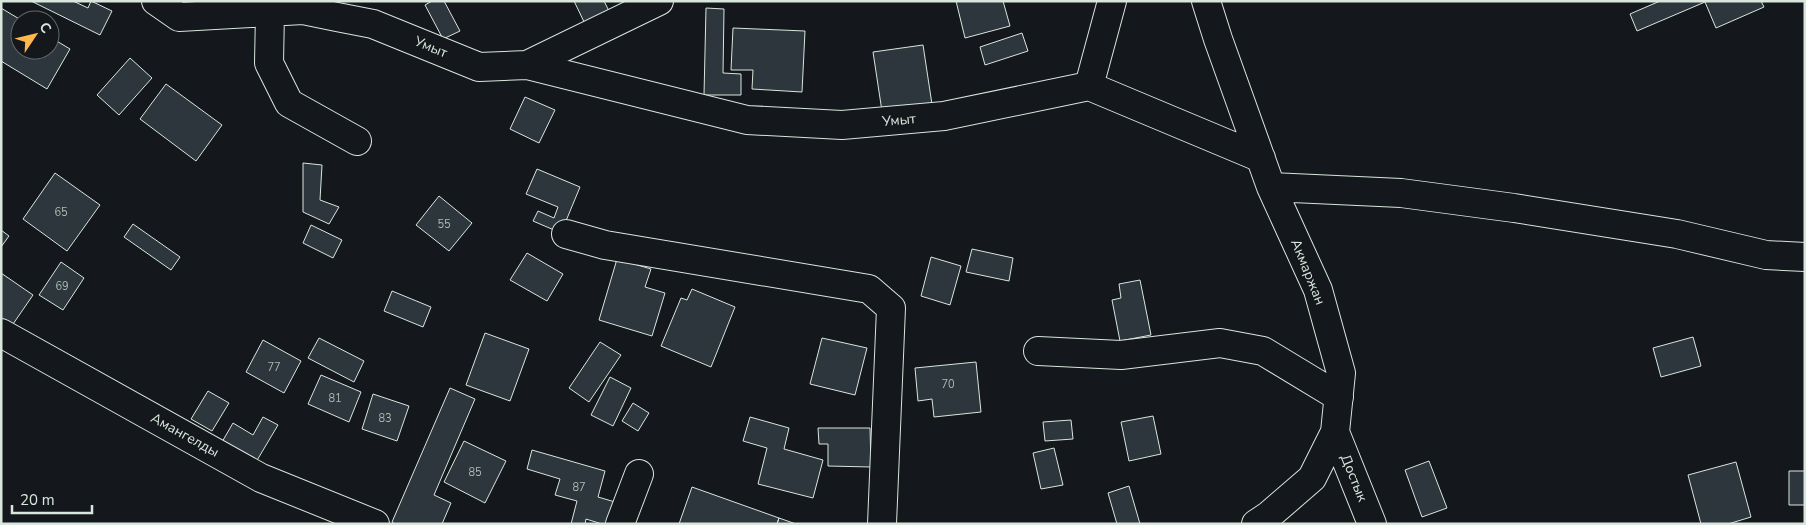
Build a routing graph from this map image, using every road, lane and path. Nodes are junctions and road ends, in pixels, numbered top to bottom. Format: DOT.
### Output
graph roads {
  1 [pos="156,1"];
  2 [pos="360,1"];
  3 [pos="659,1"];
  4 [pos="1112,1"];
  5 [pos="1206,1"];
  6 [pos="270,12"];
  7 [pos="337,17"];
  8 [pos="527,65"];
  9 [pos="1089,86"];
  10 [pos="358,141"];
  11 [pos="1261,158"];
  12 [pos="1271,187"];
  13 [pos="566,234"];
  14 [pos="1805,257"];
  15 [pos="1,332"];
  16 [pos="1038,351"];
  17 [pos="1339,397"];
  18 [pos="1335,432"];
  19 [pos="639,474"];
  20 [pos="375,524"];
  21 [pos="620,524"];
  22 [pos="882,524"];
  23 [pos="1256,524"];
  24 [pos="1372,524"];
  1 -- 6 [label="street, Умыт"];
  2 -- 7 [label="street"];
  3 -- 8 [label="street, Умыт"];
  4 -- 9 [label="street"];
  5 -- 11 [label="street, Акмаржан"];
  6 -- 7 [label="street, Умыт"];
  6 -- 10 [label="street"];
  7 -- 8 [label="street, Умыт"];
  8 -- 9 [label="street, Умыт"];
  9 -- 11 [label="street"];
  11 -- 12 [label="street, Акмаржан"];
  12 -- 14 [label="street"];
  12 -- 17 [label="street, Акмаржан"];
  13 -- 22 [label="street"];
  15 -- 20 [label="street, Амангелды"];
  16 -- 17 [label="street"];
  17 -- 18 [label="street, Акмаржан"];
  18 -- 23 [label="street, Акмаржан"];
  18 -- 24 [label="street, Достык"];
  19 -- 21 [label="street"];
}
